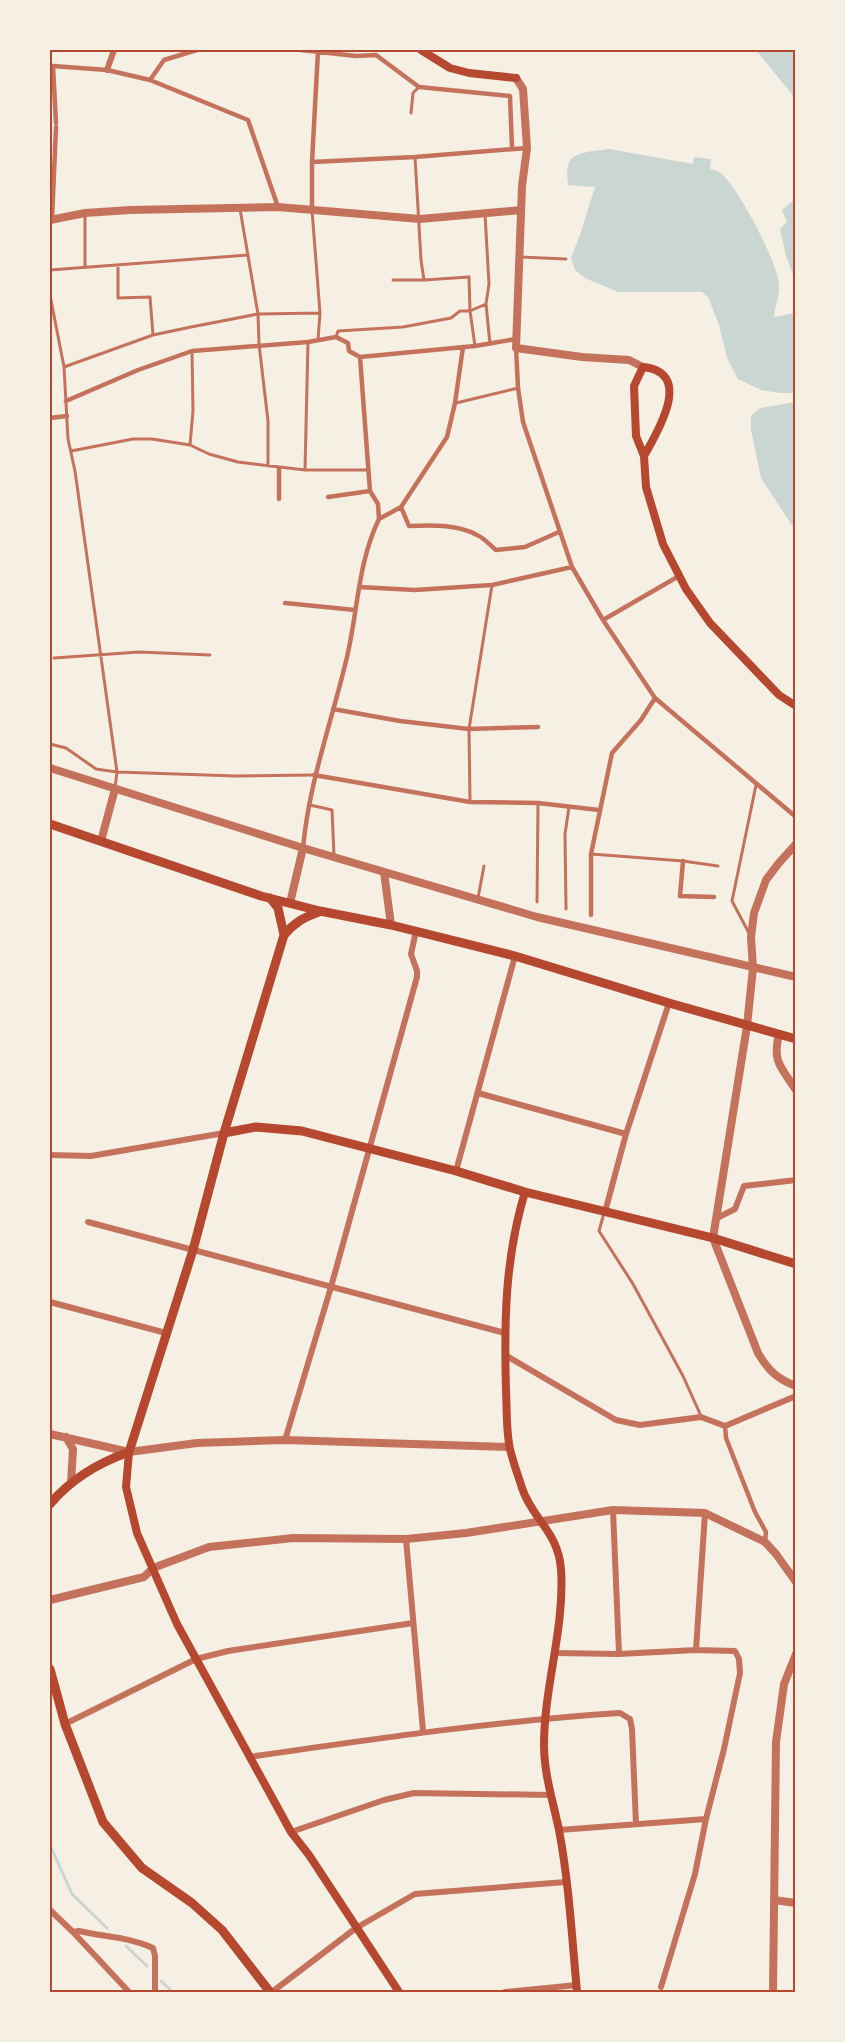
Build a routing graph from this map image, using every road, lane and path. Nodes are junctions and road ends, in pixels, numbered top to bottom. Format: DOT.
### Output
graph roads {
  1 [pos="114,50"];
  2 [pos="197,50"];
  3 [pos="301,50"];
  4 [pos="357,50"];
  5 [pos="421,50"];
  6 [pos="318,51"];
  7 [pos="356,56"];
  8 [pos="107,70"];
  9 [pos="516,78"];
  10 [pos="150,80"];
  11 [pos="420,87"];
  12 [pos="411,112"];
  13 [pos="512,148"];
  14 [pos="527,148"];
  15 [pos="415,157"];
  16 [pos="312,162"];
  17 [pos="240,207"];
  18 [pos="278,207"];
  19 [pos="312,209"];
  20 [pos="521,210"];
  21 [pos="85,213"];
  22 [pos="485,213"];
  23 [pos="420,219"];
  24 [pos="51,220"];
  25 [pos="248,255"];
  26 [pos="519,257"];
  27 [pos="566,259"];
  28 [pos="118,264"];
  29 [pos="85,267"];
  30 [pos="50,270"];
  31 [pos="393,280"];
  32 [pos="424,280"];
  33 [pos="50,295"];
  34 [pos="486,304"];
  35 [pos="470,311"];
  36 [pos="320,313"];
  37 [pos="258,314"];
  38 [pos="153,335"];
  39 [pos="336,337"];
  40 [pos="318,340"];
  41 [pos="308,342"];
  42 [pos="259,344"];
  43 [pos="490,344"];
  44 [pos="516,344"];
  45 [pos="475,346"];
  46 [pos="463,347"];
  47 [pos="192,351"];
  48 [pos="360,357"];
  49 [pos="643,367"];
  50 [pos="64,368"];
  51 [pos="518,388"];
  52 [pos="66,401"];
  53 [pos="455,403"];
  54 [pos="67,416"];
  55 [pos="50,418"];
  56 [pos="190,445"];
  57 [pos="71,451"];
  58 [pos="644,456"];
  59 [pos="268,466"];
  60 [pos="279,468"];
  61 [pos="305,470"];
  62 [pos="368,470"];
  63 [pos="370,491"];
  64 [pos="328,497"];
  65 [pos="279,499"];
  66 [pos="401,507"];
  67 [pos="379,519"];
  68 [pos="559,532"];
  69 [pos="572,567"];
  70 [pos="679,576"];
  71 [pos="492,585"];
  72 [pos="359,587"];
  73 [pos="285,603"];
  74 [pos="355,610"];
  75 [pos="603,620"];
  76 [pos="100,654"];
  77 [pos="210,655"];
  78 [pos="54,658"];
  79 [pos="655,698"];
  80 [pos="795,706"];
  81 [pos="333,709"];
  82 [pos="537,727"];
  83 [pos="469,729"];
  84 [pos="50,744"];
  85 [pos="50,768"];
  86 [pos="117,772"];
  87 [pos="314,775"];
  88 [pos="756,785"];
  89 [pos="115,789"];
  90 [pos="470,802"];
  91 [pos="538,803"];
  92 [pos="308,804"];
  93 [pos="569,807"];
  94 [pos="599,810"];
  95 [pos="795,817"];
  96 [pos="50,824"];
  97 [pos="101,842"];
  98 [pos="795,844"];
  99 [pos="303,848"];
  100 [pos="591,854"];
  101 [pos="334,857"];
  102 [pos="683,861"];
  103 [pos="484,866"];
  104 [pos="718,866"];
  105 [pos="384,872"];
  106 [pos="714,897"];
  107 [pos="270,898"];
  108 [pos="478,898"];
  109 [pos="537,902"];
  110 [pos="290,903"];
  111 [pos="566,909"];
  112 [pos="321,911"];
  113 [pos="591,915"];
  114 [pos="391,925"];
  115 [pos="416,931"];
  116 [pos="284,935"];
  117 [pos="751,937"];
  118 [pos="515,956"];
  119 [pos="753,968"];
  120 [pos="795,977"];
  121 [pos="669,1003"];
  122 [pos="747,1026"];
  123 [pos="779,1034"];
  124 [pos="795,1039"];
  125 [pos="795,1090"];
  126 [pos="478,1093"];
  127 [pos="224,1133"];
  128 [pos="626,1134"];
  129 [pos="370,1149"];
  130 [pos="50,1155"];
  131 [pos="456,1171"];
  132 [pos="795,1180"];
  133 [pos="525,1192"];
  134 [pos="605,1212"];
  135 [pos="717,1218"];
  136 [pos="87,1222"];
  137 [pos="713,1238"];
  138 [pos="193,1250"];
  139 [pos="795,1264"];
  140 [pos="331,1287"];
  141 [pos="50,1302"];
  142 [pos="166,1333"];
  143 [pos="505,1333"];
  144 [pos="505,1355"];
  145 [pos="795,1386"];
  146 [pos="795,1396"];
  147 [pos="701,1417"];
  148 [pos="725,1426"];
  149 [pos="50,1434"];
  150 [pos="66,1437"];
  151 [pos="285,1440"];
  152 [pos="509,1447"];
  153 [pos="129,1452"];
  154 [pos="71,1482"];
  155 [pos="50,1504"];
  156 [pos="613,1510"];
  157 [pos="705,1513"];
  158 [pos="541,1520"];
  159 [pos="406,1539"];
  160 [pos="765,1542"];
  161 [pos="153,1568"];
  162 [pos="795,1582"];
  163 [pos="50,1600"];
  164 [pos="413,1623"];
  165 [pos="696,1650"];
  166 [pos="556,1653"];
  167 [pos="619,1654"];
  168 [pos="795,1654"];
  169 [pos="196,1659"];
  170 [pos="50,1669"];
  171 [pos="545,1718"];
  172 [pos="64,1724"];
  173 [pos="423,1731"];
  174 [pos="249,1757"];
  175 [pos="551,1795"];
  176 [pos="706,1819"];
  177 [pos="636,1824"];
  178 [pos="559,1830"];
  179 [pos="291,1832"];
  180 [pos="566,1882"];
  181 [pos="774,1900"];
  182 [pos="795,1904"];
  183 [pos="50,1910"];
  184 [pos="356,1928"];
  185 [pos="73,1932"];
  186 [pos="661,1987"];
  187 [pos="577,1989"];
  188 [pos="129,1992"];
  189 [pos="155,1992"];
  190 [pos="271,1992"];
  191 [pos="399,1992"];
  192 [pos="505,1992"];
  193 [pos="773,1992"];
  1 -- 8 [label="street"];
  2 -- 10 [label="street"];
  3 -- 6 [label="street"];
  4 -- 7 [label="street"];
  5 -- 9 [label="main road"];
  6 -- 7 [label="street"];
  6 -- 16 [label="street"];
  7 -- 11 [label="street"];
  8 -- 10 [label="street"];
  8 -- 24 [label="street"];
  9 -- 14 [label="street"];
  10 -- 18 [label="street"];
  11 -- 12 [label="lane"];
  11 -- 13 [label="street"];
  13 -- 14 [label="street"];
  13 -- 15 [label="street"];
  14 -- 20 [label="street"];
  15 -- 16 [label="street"];
  15 -- 23 [label="lane"];
  16 -- 19 [label="street"];
  17 -- 18 [label="street"];
  17 -- 21 [label="street"];
  17 -- 25 [label="lane"];
  18 -- 19 [label="street"];
  19 -- 23 [label="street"];
  19 -- 36 [label="lane"];
  20 -- 22 [label="street"];
  20 -- 26 [label="street"];
  21 -- 24 [label="street"];
  21 -- 29 [label="lane"];
  22 -- 23 [label="street"];
  22 -- 34 [label="lane"];
  23 -- 32 [label="lane"];
  25 -- 28 [label="lane"];
  25 -- 37 [label="lane"];
  26 -- 27 [label="lane"];
  26 -- 44 [label="street"];
  28 -- 29 [label="lane"];
  28 -- 38 [label="lane"];
  29 -- 30 [label="lane"];
  31 -- 32 [label="lane"];
  32 -- 35 [label="lane"];
  33 -- 50 [label="lane"];
  34 -- 35 [label="lane"];
  34 -- 43 [label="lane"];
  35 -- 39 [label="lane"];
  35 -- 45 [label="lane"];
  36 -- 37 [label="lane"];
  36 -- 40 [label="lane"];
  37 -- 38 [label="lane"];
  37 -- 42 [label="lane"];
  38 -- 50 [label="lane"];
  39 -- 40 [label="street"];
  39 -- 48 [label="street"];
  40 -- 41 [label="street"];
  41 -- 42 [label="street"];
  41 -- 61 [label="lane"];
  42 -- 47 [label="street"];
  42 -- 59 [label="lane"];
  43 -- 44 [label="street"];
  43 -- 45 [label="street"];
  44 -- 49 [label="street"];
  44 -- 51 [label="street"];
  45 -- 46 [label="street"];
  46 -- 48 [label="street"];
  46 -- 53 [label="street"];
  47 -- 52 [label="street"];
  47 -- 56 [label="lane"];
  48 -- 62 [label="street"];
  49 -- 58 [label="main road"];
  49 -- 58 [label="main road"];
  50 -- 52 [label="lane"];
  51 -- 53 [label="lane"];
  51 -- 68 [label="street"];
  52 -- 54 [label="lane"];
  53 -- 66 [label="street"];
  54 -- 55 [label="street"];
  54 -- 57 [label="lane"];
  56 -- 57 [label="lane"];
  56 -- 59 [label="lane"];
  57 -- 76 [label="lane"];
  58 -- 70 [label="main road"];
  59 -- 60 [label="lane"];
  60 -- 61 [label="lane"];
  60 -- 65 [label="street"];
  61 -- 62 [label="lane"];
  62 -- 63 [label="street"];
  63 -- 64 [label="street"];
  63 -- 67 [label="street"];
  66 -- 67 [label="street"];
  66 -- 68 [label="street"];
  67 -- 72 [label="street"];
  68 -- 69 [label="street"];
  69 -- 71 [label="street"];
  69 -- 75 [label="street"];
  70 -- 75 [label="street"];
  70 -- 80 [label="main road"];
  71 -- 72 [label="street"];
  71 -- 83 [label="lane"];
  72 -- 74 [label="street"];
  73 -- 74 [label="street"];
  74 -- 81 [label="street"];
  75 -- 79 [label="street"];
  76 -- 77 [label="lane"];
  76 -- 78 [label="lane"];
  76 -- 86 [label="lane"];
  79 -- 88 [label="street"];
  79 -- 94 [label="street"];
  81 -- 83 [label="street"];
  81 -- 87 [label="street"];
  82 -- 83 [label="street"];
  83 -- 90 [label="lane"];
  84 -- 86 [label="lane"];
  85 -- 89 [label="street"];
  86 -- 87 [label="lane"];
  86 -- 89 [label="lane"];
  87 -- 90 [label="street"];
  87 -- 92 [label="street"];
  88 -- 95 [label="street"];
  88 -- 117 [label="lane"];
  89 -- 97 [label="street"];
  89 -- 99 [label="street"];
  90 -- 91 [label="street"];
  91 -- 93 [label="street"];
  91 -- 109 [label="lane"];
  92 -- 99 [label="street"];
  92 -- 101 [label="lane"];
  93 -- 94 [label="street"];
  93 -- 111 [label="lane"];
  94 -- 100 [label="street"];
  96 -- 97 [label="main road"];
  97 -- 107 [label="main road"];
  98 -- 117 [label="street"];
  99 -- 101 [label="street"];
  99 -- 110 [label="street"];
  100 -- 102 [label="lane"];
  100 -- 113 [label="street"];
  101 -- 105 [label="street"];
  102 -- 104 [label="lane"];
  102 -- 106 [label="street"];
  103 -- 108 [label="lane"];
  105 -- 108 [label="street"];
  105 -- 114 [label="street"];
  107 -- 110 [label="main road"];
  107 -- 116 [label="main road"];
  108 -- 119 [label="street"];
  110 -- 112 [label="main road"];
  112 -- 114 [label="main road"];
  112 -- 116 [label="main road"];
  114 -- 115 [label="main road"];
  115 -- 118 [label="main road"];
  115 -- 129 [label="street"];
  116 -- 127 [label="main road"];
  117 -- 119 [label="street"];
  118 -- 121 [label="main road"];
  118 -- 126 [label="street"];
  119 -- 120 [label="street"];
  119 -- 122 [label="street"];
  121 -- 122 [label="main road"];
  121 -- 128 [label="street"];
  122 -- 123 [label="main road"];
  122 -- 135 [label="street"];
  123 -- 124 [label="main road"];
  123 -- 125 [label="street"];
  126 -- 128 [label="street"];
  126 -- 131 [label="street"];
  127 -- 129 [label="main road"];
  127 -- 130 [label="street"];
  127 -- 138 [label="main road"];
  128 -- 134 [label="street"];
  129 -- 131 [label="main road"];
  129 -- 140 [label="street"];
  131 -- 133 [label="main road"];
  132 -- 135 [label="street"];
  133 -- 134 [label="main road"];
  133 -- 143 [label="main road"];
  134 -- 137 [label="main road"];
  134 -- 147 [label="lane"];
  135 -- 137 [label="street"];
  136 -- 138 [label="street"];
  137 -- 139 [label="main road"];
  137 -- 145 [label="street"];
  138 -- 140 [label="street"];
  138 -- 142 [label="main road"];
  140 -- 143 [label="street"];
  140 -- 151 [label="street"];
  141 -- 142 [label="street"];
  142 -- 153 [label="main road"];
  143 -- 144 [label="main road"];
  144 -- 147 [label="street"];
  144 -- 152 [label="main road"];
  146 -- 148 [label="street"];
  147 -- 148 [label="street"];
  148 -- 160 [label="street"];
  149 -- 150 [label="street"];
  150 -- 153 [label="street"];
  150 -- 154 [label="street"];
  151 -- 152 [label="street"];
  151 -- 153 [label="street"];
  152 -- 158 [label="main road"];
  153 -- 154 [label="main road"];
  153 -- 161 [label="main road"];
  154 -- 155 [label="main road"];
  156 -- 157 [label="street"];
  156 -- 158 [label="street"];
  156 -- 167 [label="street"];
  157 -- 160 [label="street"];
  157 -- 165 [label="street"];
  158 -- 159 [label="street"];
  158 -- 166 [label="main road"];
  159 -- 161 [label="street"];
  159 -- 164 [label="street"];
  160 -- 162 [label="street"];
  161 -- 163 [label="street"];
  161 -- 169 [label="main road"];
  164 -- 169 [label="street"];
  164 -- 173 [label="street"];
  165 -- 167 [label="street"];
  165 -- 176 [label="street"];
  166 -- 167 [label="street"];
  166 -- 171 [label="main road"];
  168 -- 181 [label="street"];
  169 -- 172 [label="street"];
  169 -- 174 [label="main road"];
  170 -- 172 [label="main road"];
  171 -- 173 [label="street"];
  171 -- 175 [label="main road"];
  171 -- 177 [label="street"];
  172 -- 190 [label="main road"];
  173 -- 174 [label="street"];
  174 -- 179 [label="main road"];
  175 -- 178 [label="main road"];
  175 -- 179 [label="street"];
  176 -- 177 [label="street"];
  176 -- 186 [label="street"];
  177 -- 178 [label="street"];
  178 -- 180 [label="main road"];
  179 -- 184 [label="main road"];
  180 -- 184 [label="street"];
  180 -- 187 [label="main road"];
  181 -- 182 [label="street"];
  181 -- 193 [label="street"];
  183 -- 185 [label="street"];
  184 -- 190 [label="street"];
  184 -- 191 [label="main road"];
  185 -- 188 [label="street"];
  185 -- 189 [label="street"];
  187 -- 192 [label="street"];
}
